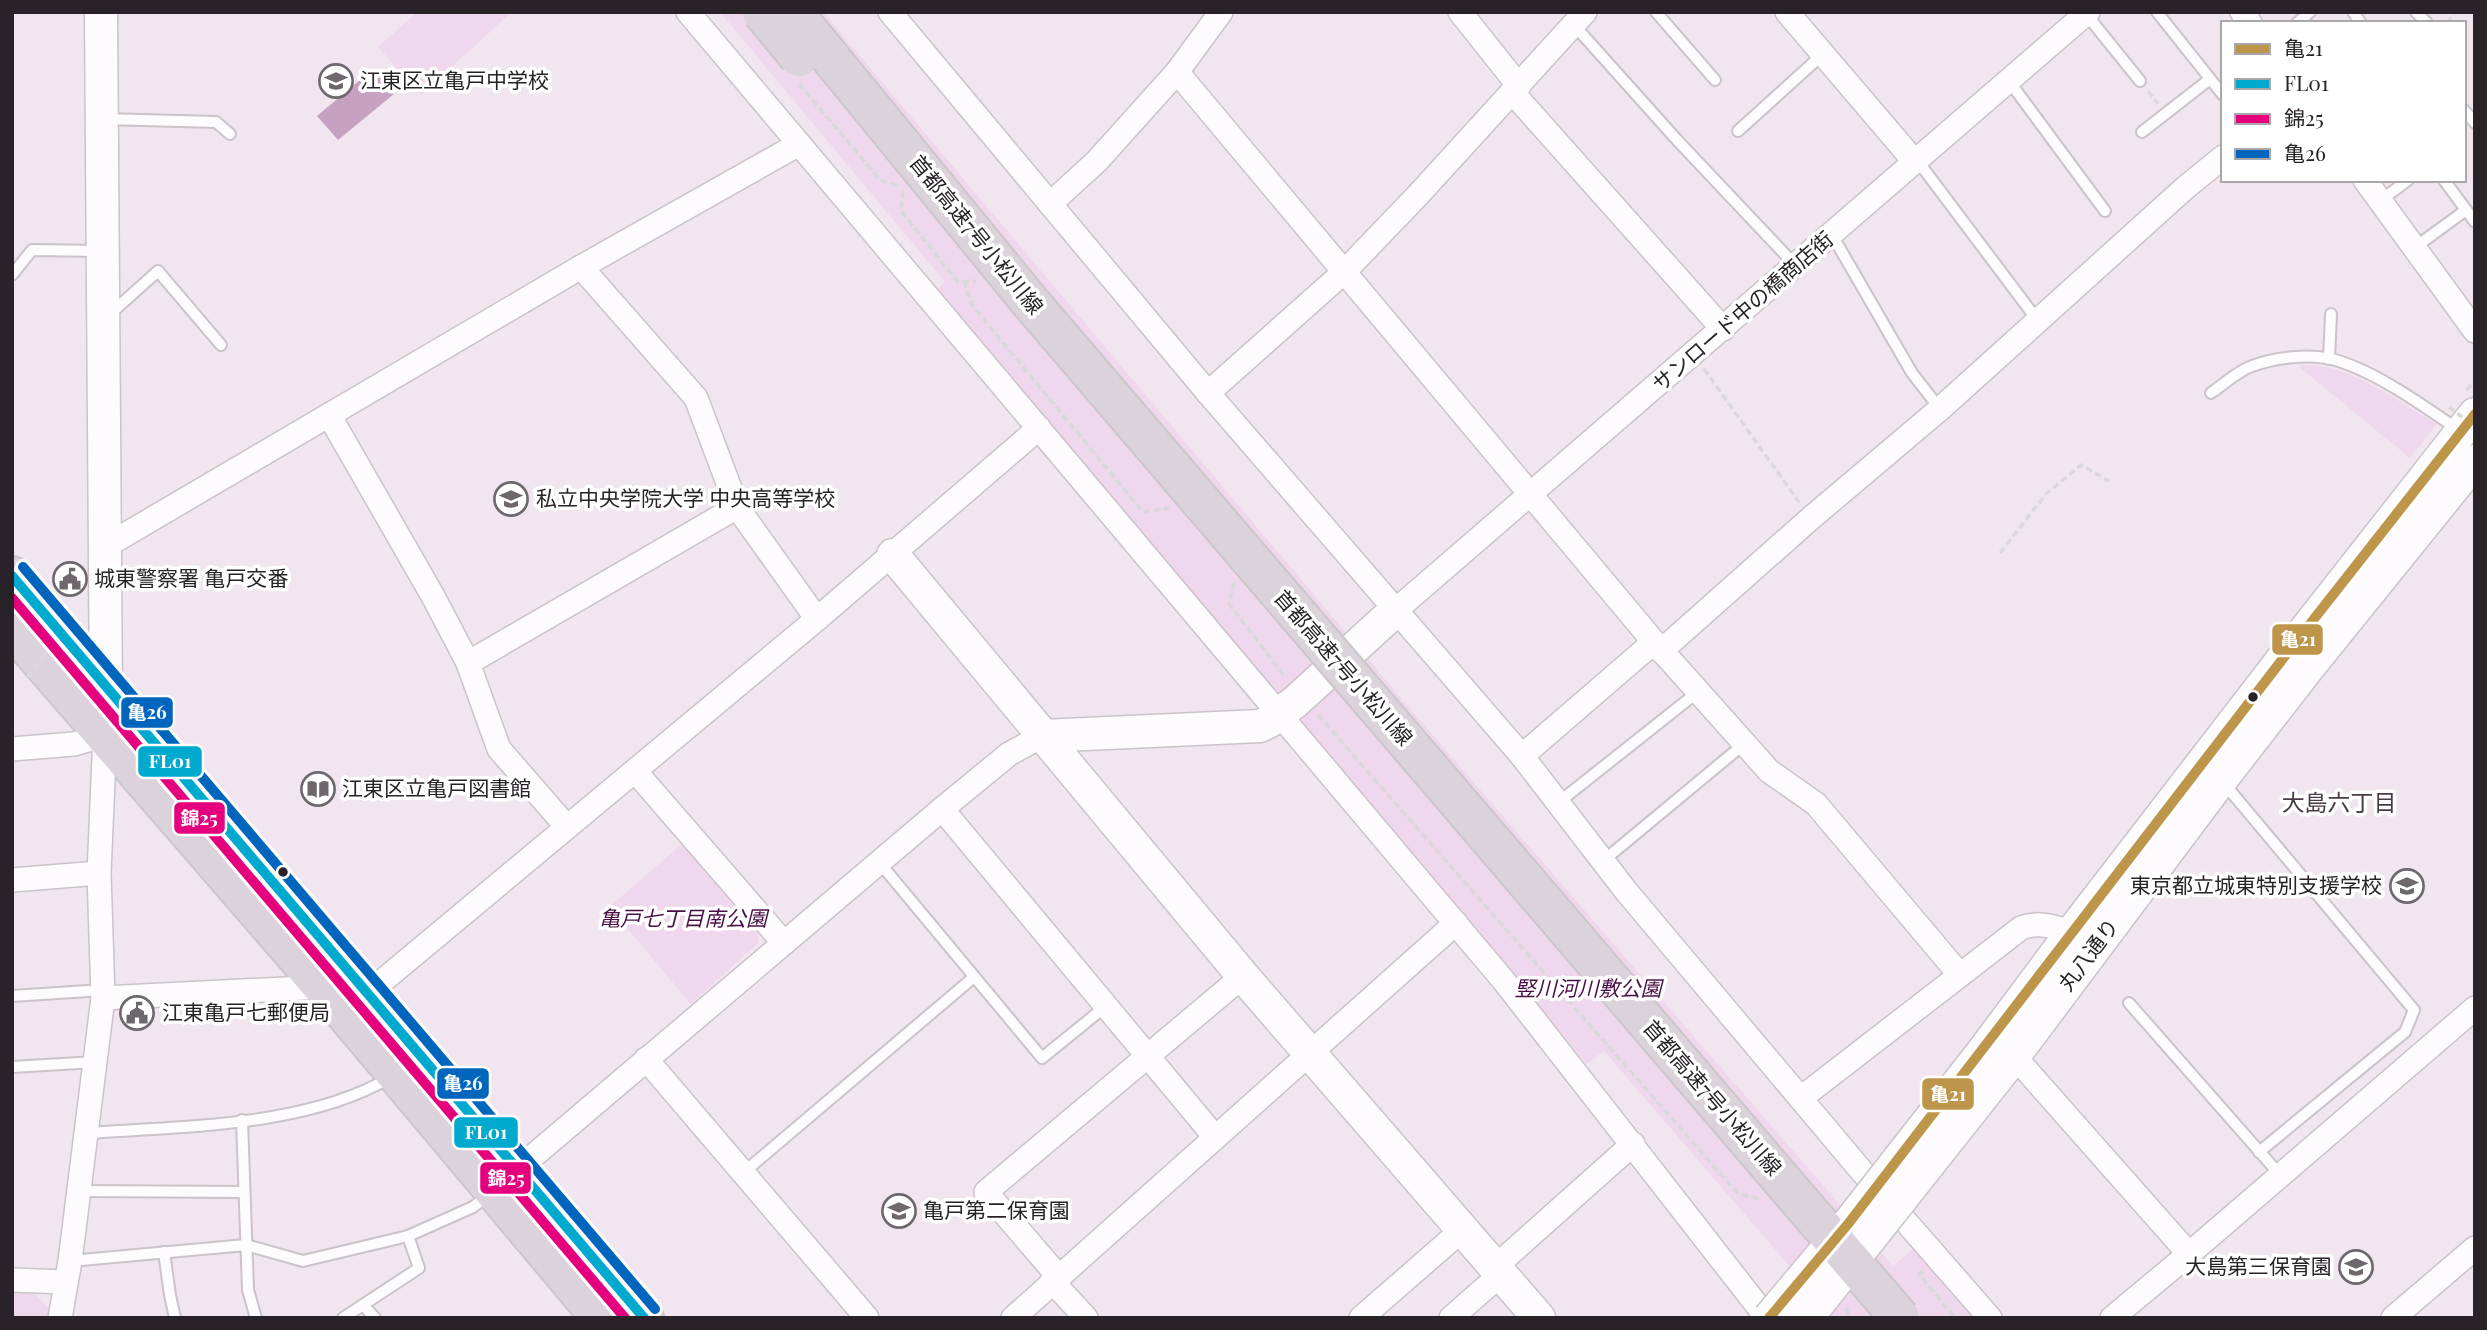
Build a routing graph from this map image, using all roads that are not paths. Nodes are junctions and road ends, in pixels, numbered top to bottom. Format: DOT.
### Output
graph roads {
  1 [pos="101,12"];
  2 [pos="688,12"];
  3 [pos="762,12"];
  4 [pos="793,12"];
  5 [pos="890,12"];
  6 [pos="1221,12"];
  7 [pos="1460,12"];
  8 [pos="1656,12"];
  9 [pos="1787,12"];
  10 [pos="2157,12"];
  11 [pos="2087,13"];
  12 [pos="1579,18"];
  13 [pos="1823,54"];
  14 [pos="1177,72"];
  15 [pos="2210,79"];
  16 [pos="1715,80"];
  17 [pos="2009,81"];
  18 [pos="2140,81"];
  19 [pos="1516,89"];
  20 [pos="2221,93"];
  21 [pos="102,119"];
  22 [pos="1738,131"];
  23 [pos="2142,132"];
  24 [pos="230,134"];
  25 [pos="799,144"];
  26 [pos="2221,159"];
  27 [pos="1916,161"];
  28 [pos="2366,182"];
  29 [pos="2405,182"];
  30 [pos="2445,182"];
  31 [pos="2380,201"];
  32 [pos="1050,204"];
  33 [pos="2466,210"];
  34 [pos="2105,211"];
  35 [pos="2475,222"];
  36 [pos="1832,235"];
  37 [pos="2414,248"];
  38 [pos="103,251"];
  39 [pos="1796,266"];
  40 [pos="580,267"];
  41 [pos="1344,272"];
  42 [pos="12,275"];
  43 [pos="2331,314"];
  44 [pos="103,320"];
  45 [pos="2038,321"];
  46 [pos="1723,329"];
  47 [pos="2475,331"];
  48 [pos="221,345"];
  49 [pos="2329,359"];
  50 [pos="1208,393"];
  51 [pos="2211,393"];
  52 [pos="1940,409"];
  53 [pos="329,415"];
  54 [pos="2465,420"];
  55 [pos="1039,428"];
  56 [pos="2475,461"];
  57 [pos="1529,494"];
  58 [pos="737,507"];
  59 [pos="106,546"];
  60 [pos="893,555"];
  61 [pos="12,576"];
  62 [pos="1396,610"];
  63 [pos="817,619"];
  64 [pos="12,628"];
  65 [pos="1657,647"];
  66 [pos="468,663"];
  67 [pos="107,688"];
  68 [pos="1699,691"];
  69 [pos="1280,715"];
  70 [pos="105,735"];
  71 [pos="1042,736"];
  72 [pos="1744,744"];
  73 [pos="12,749"];
  74 [pos="1522,756"];
  75 [pos="635,771"];
  76 [pos="2221,780"];
  77 [pos="1559,802"];
  78 [pos="942,809"];
  79 [pos="567,827"];
  80 [pos="1603,861"];
  81 [pos="879,862"];
  82 [pos="99,873"];
  83 [pos="12,880"];
  84 [pos="1456,923"];
  85 [pos="2072,932"];
  86 [pos="784,943"];
  87 [pos="1959,975"];
  88 [pos="1243,976"];
  89 [pos="974,977"];
  90 [pos="323,987"];
  91 [pos="368,993"];
  92 [pos="103,994"];
  93 [pos="12,996"];
  94 [pos="2129,1003"];
  95 [pos="1106,1006"];
  96 [pos="2475,1008"];
  97 [pos="1309,1053"];
  98 [pos="1147,1055"];
  99 [pos="2001,1058"];
  100 [pos="646,1059"];
  101 [pos="95,1062"];
  102 [pos="12,1067"];
  103 [pos="396,1074"];
  104 [pos="1801,1098"];
  105 [pos="242,1120"];
  106 [pos="87,1133"];
  107 [pos="1215,1138"];
  108 [pos="1633,1144"];
  109 [pos="2259,1152"];
  110 [pos="743,1173"];
  111 [pos="2281,1176"];
  112 [pos="507,1179"];
  113 [pos="79,1191"];
  114 [pos="244,1192"];
  115 [pos="1462,1230"];
  116 [pos="408,1236"];
  117 [pos="246,1245"];
  118 [pos="2475,1248"];
  119 [pos="164,1252"];
  120 [pos="2189,1254"];
  121 [pos="1498,1270"];
  122 [pos="68,1272"];
  123 [pos="1055,1279"];
  124 [pos="12,1280"];
  125 [pos="363,1305"];
  126 [pos="60,1318"];
  127 [pos="176,1318"];
  128 [pos="256,1318"];
  129 [pos="343,1318"];
  130 [pos="375,1318"];
  131 [pos="601,1318"];
  132 [pos="644,1318"];
  133 [pos="867,1318"];
  134 [pos="1013,1318"];
  135 [pos="1086,1318"];
  136 [pos="1361,1318"];
  137 [pos="1451,1318"];
  138 [pos="1539,1318"];
  139 [pos="1768,1318"];
  140 [pos="1807,1318"];
  141 [pos="1865,1318"];
  142 [pos="1900,1318"];
  143 [pos="1990,1318"];
  144 [pos="2112,1318"];
  145 [pos="2393,1318"];
  1 -- 21 [label="main road"];
  2 -- 25 [label="street"];
  3 -- 141 [label="highway, 首都高速7号小松川線, bridge"];
  4 -- 142 [label="highway, 首都高速7号小松川線, bridge"];
  5 -- 32 [label="street"];
  6 -- 14 [label="street"];
  7 -- 19 [label="street"];
  8 -- 16 [label="lane"];
  9 -- 13 [label="street"];
  10 -- 15 [label="lane"];
  11 -- 17 [label="street, サンロード中の橋商店街"];
  11 -- 18 [label="lane"];
  12 -- 19 [label="street"];
  12 -- 39 [label="lane"];
  13 -- 22 [label="lane"];
  13 -- 27 [label="street"];
  14 -- 32 [label="street"];
  14 -- 41 [label="street"];
  15 -- 20 [label="lane"];
  15 -- 23 [label="lane"];
  17 -- 27 [label="street, サンロード中の橋商店街"];
  17 -- 34 [label="lane"];
  19 -- 41 [label="street"];
  19 -- 46 [label="street"];
  21 -- 24 [label="lane"];
  21 -- 38 [label="main road"];
  25 -- 40 [label="street"];
  25 -- 55 [label="street"];
  26 -- 45 [label="street"];
  27 -- 36 [label="street, サンロード中の橋商店街"];
  27 -- 45 [label="lane"];
  28 -- 31 [label="street"];
  29 -- 31 [label="lane"];
  30 -- 33 [label="lane"];
  31 -- 37 [label="street"];
  32 -- 50 [label="street"];
  33 -- 35 [label="lane"];
  33 -- 37 [label="lane"];
  36 -- 39 [label="street, サンロード中の橋商店街"];
  36 -- 52 [label="lane"];
  37 -- 47 [label="street"];
  38 -- 42 [label="lane"];
  38 -- 44 [label="main road"];
  39 -- 46 [label="street, サンロード中の橋商店街"];
  40 -- 53 [label="street"];
  40 -- 58 [label="street"];
  41 -- 50 [label="street"];
  41 -- 57 [label="street"];
  43 -- 49 [label="lane"];
  44 -- 48 [label="lane"];
  44 -- 59 [label="main road"];
  45 -- 52 [label="street"];
  46 -- 57 [label="street, サンロード中の橋商店街"];
  49 -- 51 [label="lane"];
  49 -- 54 [label="lane"];
  50 -- 62 [label="street"];
  52 -- 65 [label="street"];
  53 -- 59 [label="street"];
  53 -- 66 [label="street"];
  54 -- 85 [label="main road, 丸八通り"];
  55 -- 60 [label="street"];
  55 -- 69 [label="street"];
  56 -- 76 [label="main road, 丸八通り"];
  57 -- 62 [label="street, サンロード中の橋商店街"];
  57 -- 65 [label="street"];
  58 -- 63 [label="street"];
  58 -- 66 [label="street"];
  59 -- 67 [label="main road"];
  60 -- 63 [label="street"];
  60 -- 71 [label="main road"];
  61 -- 67 [label="highway"];
  62 -- 69 [label="main road"];
  62 -- 74 [label="street"];
  63 -- 75 [label="street"];
  64 -- 70 [label="highway"];
  65 -- 68 [label="street"];
  65 -- 74 [label="street"];
  66 -- 79 [label="street"];
  67 -- 70 [label="main road"];
  67 -- 91 [label="highway"];
  68 -- 72 [label="street"];
  68 -- 77 [label="lane"];
  69 -- 71 [label="main road"];
  69 -- 84 [label="street"];
  70 -- 73 [label="street"];
  70 -- 82 [label="street"];
  70 -- 90 [label="highway"];
  71 -- 78 [label="street"];
  71 -- 88 [label="main road"];
  72 -- 80 [label="lane"];
  72 -- 87 [label="street"];
  74 -- 77 [label="street"];
  75 -- 79 [label="street"];
  75 -- 86 [label="street"];
  76 -- 99 [label="main road, 丸八通り"];
  76 -- 109 [label="lane"];
  77 -- 80 [label="street"];
  78 -- 81 [label="street"];
  78 -- 95 [label="street"];
  79 -- 91 [label="street"];
  80 -- 104 [label="street"];
  81 -- 86 [label="street"];
  81 -- 89 [label="lane"];
  82 -- 83 [label="street"];
  82 -- 92 [label="street"];
  84 -- 97 [label="street"];
  84 -- 108 [label="street"];
  85 -- 87 [label="street"];
  85 -- 99 [label="main road, 丸八通り"];
  86 -- 100 [label="street"];
  87 -- 104 [label="street"];
  88 -- 97 [label="main road"];
  88 -- 98 [label="street"];
  89 -- 95 [label="lane"];
  89 -- 110 [label="lane"];
  90 -- 92 [label="street"];
  90 -- 103 [label="highway"];
  91 -- 112 [label="highway"];
  92 -- 93 [label="lane"];
  92 -- 101 [label="street"];
  94 -- 109 [label="lane"];
  95 -- 98 [label="street"];
  96 -- 111 [label="street"];
  97 -- 107 [label="street"];
  97 -- 115 [label="main road"];
  98 -- 107 [label="street"];
  98 -- 123 [label="street"];
  99 -- 120 [label="street"];
  99 -- 139 [label="main road, 丸八通り, bridge"];
  99 -- 140 [label="main road, 丸八通り, bridge"];
  100 -- 110 [label="street"];
  100 -- 112 [label="street"];
  101 -- 102 [label="lane"];
  101 -- 106 [label="street"];
  103 -- 105 [label="lane"];
  103 -- 112 [label="highway"];
  104 -- 143 [label="street"];
  105 -- 106 [label="lane"];
  105 -- 114 [label="lane"];
  106 -- 113 [label="street"];
  107 -- 123 [label="street"];
  108 -- 121 [label="street"];
  108 -- 139 [label="street"];
  109 -- 111 [label="lane"];
  110 -- 133 [label="street"];
  111 -- 120 [label="street"];
  112 -- 116 [label="lane"];
  112 -- 131 [label="highway"];
  112 -- 132 [label="highway"];
  113 -- 114 [label="lane"];
  113 -- 122 [label="street"];
  114 -- 117 [label="lane"];
  115 -- 121 [label="main road"];
  115 -- 136 [label="street"];
  116 -- 117 [label="lane"];
  116 -- 125 [label="lane"];
  117 -- 119 [label="lane"];
  117 -- 128 [label="lane"];
  118 -- 145 [label="street"];
  119 -- 122 [label="lane"];
  119 -- 127 [label="lane"];
  120 -- 144 [label="street"];
  121 -- 137 [label="street"];
  121 -- 138 [label="main road"];
  122 -- 124 [label="street"];
  122 -- 126 [label="street"];
  123 -- 134 [label="street"];
  123 -- 135 [label="street"];
  125 -- 129 [label="lane"];
  125 -- 130 [label="lane"];
}
